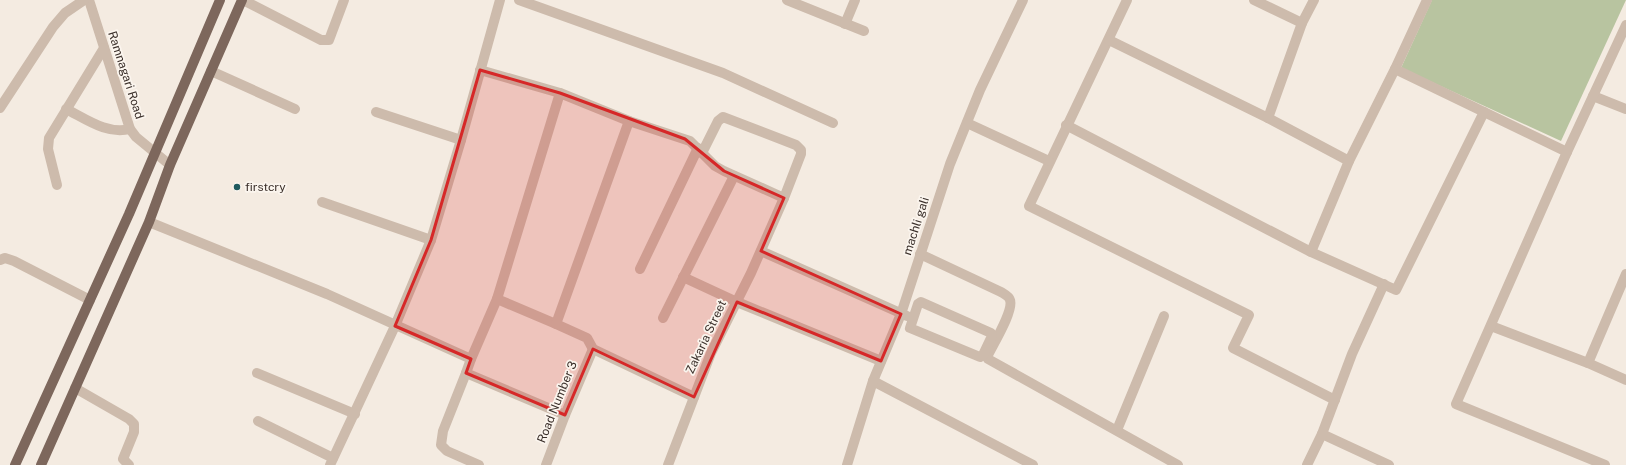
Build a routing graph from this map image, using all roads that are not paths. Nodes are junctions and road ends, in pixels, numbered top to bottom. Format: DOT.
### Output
graph roads {
  1 [pos="84,0"];
  2 [pos="89,0"];
  3 [pos="220,0"];
  4 [pos="243,0"];
  5 [pos="344,0"];
  6 [pos="500,0"];
  7 [pos="519,0"];
  8 [pos="787,0"];
  9 [pos="855,0"];
  10 [pos="1022,0"];
  11 [pos="1127,0"];
  12 [pos="1254,0"];
  13 [pos="1314,0"];
  14 [pos="1427,0"];
  15 [pos="1302,23"];
  16 [pos="845,24"];
  17 [pos="1626,25"];
  18 [pos="864,31"];
  19 [pos="1109,40"];
  20 [pos="104,48"];
  21 [pos="1395,69"];
  22 [pos="480,70"];
  23 [pos="211,71"];
  24 [pos="560,93"];
  25 [pos="1593,96"];
  26 [pos="0,108"];
  27 [pos="66,109"];
  28 [pos="295,109"];
  29 [pos="1626,109"];
  30 [pos="376,112"];
  31 [pos="1484,112"];
  32 [pos="1268,118"];
  33 [pos="629,121"];
  34 [pos="833,123"];
  35 [pos="967,123"];
  36 [pos="1066,125"];
  37 [pos="130,129"];
  38 [pos="461,140"];
  39 [pos="700,150"];
  40 [pos="1567,152"];
  41 [pos="156,153"];
  42 [pos="1049,161"];
  43 [pos="1349,161"];
  44 [pos="170,164"];
  45 [pos="734,176"];
  46 [pos="57,185"];
  47 [pos="784,198"];
  48 [pos="322,202"];
  49 [pos="148,222"];
  50 [pos="430,240"];
  51 [pos="761,251"];
  52 [pos="1311,252"];
  53 [pos="920,254"];
  54 [pos="0,260"];
  55 [pos="640,269"];
  56 [pos="1626,274"];
  57 [pos="683,277"];
  58 [pos="1384,284"];
  59 [pos="497,299"];
  60 [pos="90,300"];
  61 [pos="737,302"];
  62 [pos="901,314"];
  63 [pos="1164,316"];
  64 [pos="663,318"];
  65 [pos="912,319"];
  66 [pos="556,324"];
  67 [pos="395,326"];
  68 [pos="1491,326"];
  69 [pos="593,349"];
  70 [pos="987,352"];
  71 [pos="471,359"];
  72 [pos="881,361"];
  73 [pos="1588,363"];
  74 [pos="257,373"];
  75 [pos="466,373"];
  76 [pos="1626,380"];
  77 [pos="873,381"];
  78 [pos="75,388"];
  79 [pos="694,397"];
  80 [pos="1335,400"];
  81 [pos="355,414"];
  82 [pos="565,415"];
  83 [pos="258,421"];
  84 [pos="1117,430"];
  85 [pos="1322,434"];
  86 [pos="332,461"];
  87 [pos="15,465"];
  88 [pos="41,465"];
  89 [pos="129,465"];
  90 [pos="479,465"];
  91 [pos="546,465"];
  92 [pos="668,465"];
  93 [pos="847,465"];
  94 [pos="1033,465"];
  95 [pos="1178,465"];
  96 [pos="1307,465"];
  97 [pos="1389,465"];
  98 [pos="1606,465"];
  1 -- 26 [label="street"];
  2 -- 20 [label="street, Ramnagari Road"];
  3 -- 41 [label="main road"];
  4 -- 5 [label="street"];
  4 -- 23 [label="main road"];
  6 -- 22 [label="street"];
  7 -- 34 [label="street"];
  8 -- 16 [label="street"];
  9 -- 16 [label="street"];
  10 -- 35 [label="street, machli gali"];
  11 -- 19 [label="street"];
  12 -- 15 [label="street"];
  13 -- 15 [label="street"];
  14 -- 21 [label="street"];
  15 -- 32 [label="street"];
  16 -- 18 [label="street"];
  17 -- 25 [label="street"];
  19 -- 32 [label="street"];
  19 -- 36 [label="street"];
  20 -- 27 [label="street"];
  20 -- 37 [label="street, Ramnagari Road"];
  21 -- 31 [label="street"];
  21 -- 43 [label="street"];
  22 -- 24 [label="street"];
  22 -- 38 [label="street"];
  23 -- 28 [label="street"];
  23 -- 44 [label="main road"];
  24 -- 33 [label="street"];
  24 -- 59 [label="street"];
  25 -- 29 [label="street"];
  25 -- 40 [label="street"];
  27 -- 37 [label="street"];
  27 -- 46 [label="street"];
  30 -- 38 [label="street"];
  31 -- 40 [label="street"];
  31 -- 58 [label="street"];
  32 -- 43 [label="street"];
  33 -- 39 [label="street"];
  33 -- 66 [label="street"];
  35 -- 42 [label="street"];
  35 -- 53 [label="street, machli gali"];
  36 -- 42 [label="street"];
  36 -- 52 [label="street"];
  37 -- 41 [label="street, Ramnagari Road"];
  38 -- 50 [label="street"];
  39 -- 45 [label="street"];
  39 -- 47 [label="street, Zakaria Street"];
  39 -- 55 [label="street"];
  40 -- 68 [label="street"];
  41 -- 44 [label="street, Ramnagari Road"];
  41 -- 60 [label="main road"];
  42 -- 80 [label="street"];
  43 -- 52 [label="street"];
  44 -- 49 [label="main road"];
  45 -- 47 [label="street"];
  45 -- 57 [label="street"];
  47 -- 51 [label="street, Zakaria Street"];
  48 -- 50 [label="street"];
  49 -- 67 [label="street"];
  49 -- 78 [label="main road"];
  50 -- 67 [label="street"];
  51 -- 61 [label="street, Zakaria Street"];
  51 -- 62 [label="street"];
  52 -- 58 [label="street"];
  53 -- 62 [label="street, machli gali"];
  53 -- 70 [label="street"];
  54 -- 60 [label="street"];
  56 -- 73 [label="street"];
  57 -- 61 [label="street"];
  57 -- 64 [label="street"];
  58 -- 80 [label="street"];
  59 -- 66 [label="street"];
  59 -- 71 [label="street"];
  60 -- 87 [label="main road"];
  61 -- 72 [label="street"];
  61 -- 79 [label="street, Zakaria Street"];
  62 -- 65 [label="street"];
  62 -- 72 [label="street, machli gali"];
  63 -- 84 [label="street"];
  65 -- 70 [label="street"];
  65 -- 70 [label="street"];
  66 -- 69 [label="street"];
  67 -- 71 [label="street"];
  67 -- 81 [label="street"];
  68 -- 73 [label="street"];
  68 -- 98 [label="street"];
  69 -- 79 [label="street"];
  69 -- 82 [label="street, Road Number 3"];
  70 -- 84 [label="street"];
  71 -- 75 [label="street"];
  72 -- 77 [label="street, machli gali"];
  73 -- 76 [label="street"];
  74 -- 81 [label="street"];
  75 -- 82 [label="street"];
  75 -- 90 [label="street"];
  77 -- 93 [label="street, machli gali"];
  77 -- 94 [label="street"];
  78 -- 88 [label="main road"];
  78 -- 89 [label="street"];
  79 -- 92 [label="street, Zakaria Street"];
  80 -- 85 [label="street"];
  81 -- 86 [label="street"];
  82 -- 91 [label="street, Road Number 3"];
  83 -- 86 [label="street"];
  84 -- 95 [label="street"];
  85 -- 96 [label="street"];
  85 -- 97 [label="street"];
}
